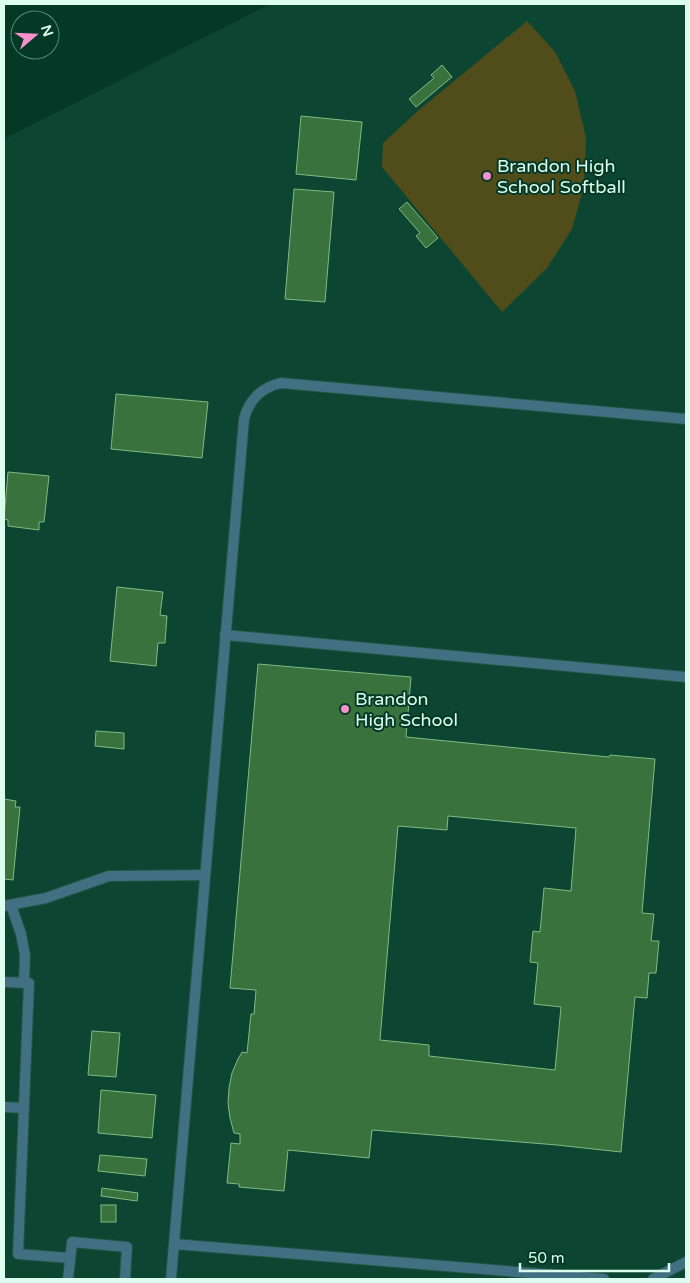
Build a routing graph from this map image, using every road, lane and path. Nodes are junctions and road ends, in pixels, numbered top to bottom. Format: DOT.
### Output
graph roads {
  1 [pos="686,419"];
  2 [pos="225,635"];
  3 [pos="686,677"];
  4 [pos="205,875"];
  5 [pos="7,905"];
  6 [pos="4,982"];
  7 [pos="24,983"];
  8 [pos="4,1107"];
  9 [pos="23,1108"];
  10 [pos="174,1244"];
  11 [pos="70,1258"];
  12 [pos="686,1262"];
  13 [pos="68,1279"];
  14 [pos="124,1279"];
  15 [pos="171,1279"];
  16 [pos="604,1279"];
  17 [pos="653,1279"];
  1 -- 2 [label="lane"];
  2 -- 3 [label="lane"];
  2 -- 4 [label="lane"];
  4 -- 5 [label="lane"];
  4 -- 10 [label="lane"];
  5 -- 7 [label="lane"];
  6 -- 7 [label="lane"];
  7 -- 9 [label="lane"];
  8 -- 9 [label="lane"];
  9 -- 11 [label="lane"];
  10 -- 15 [label="lane"];
  10 -- 16 [label="lane"];
  11 -- 13 [label="lane"];
  11 -- 14 [label="lane"];
  12 -- 17 [label="lane"];
}
